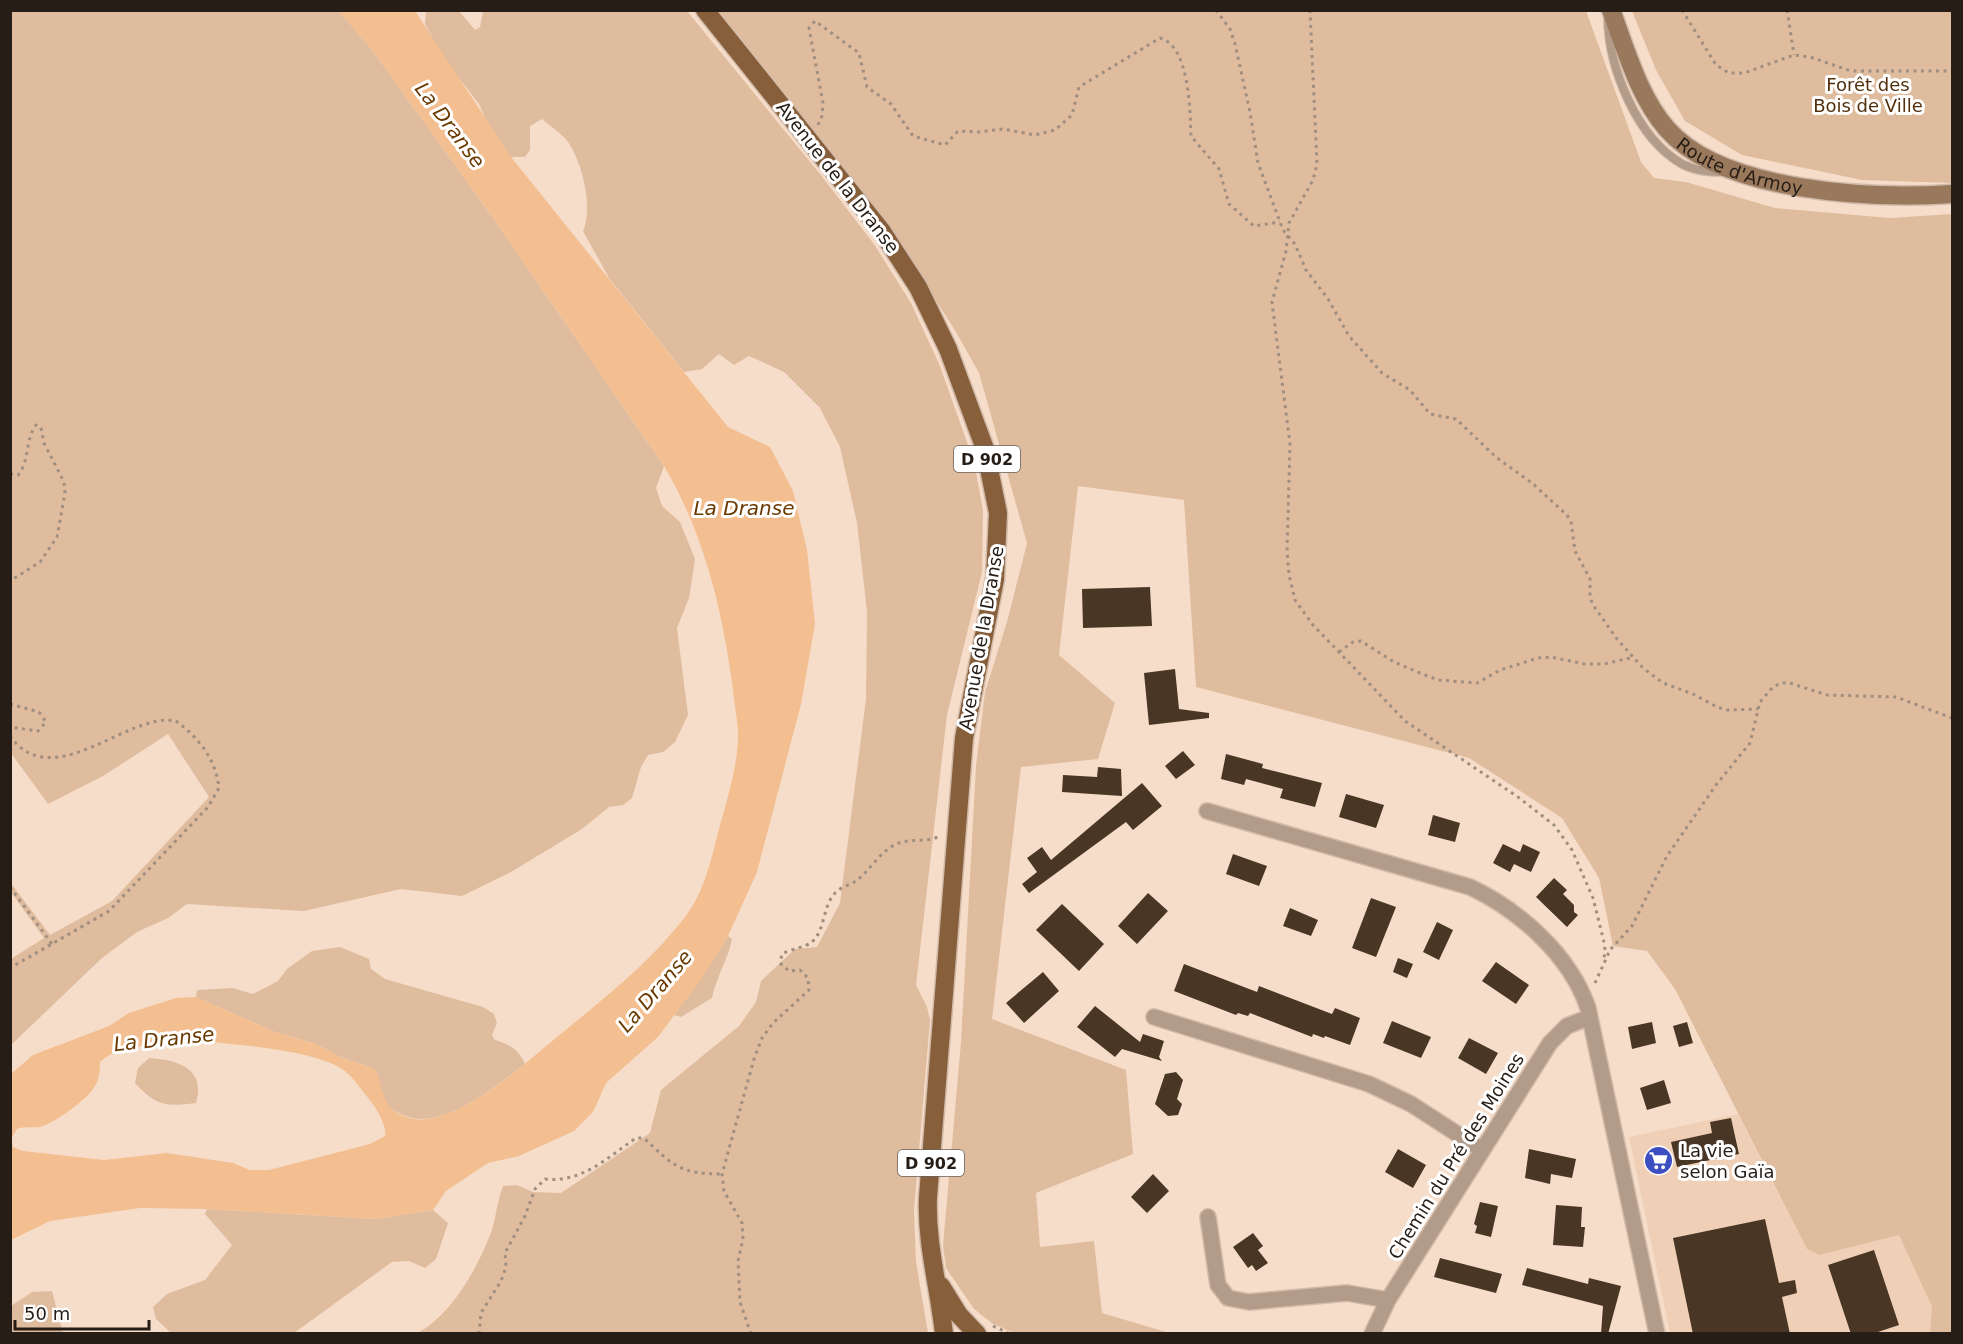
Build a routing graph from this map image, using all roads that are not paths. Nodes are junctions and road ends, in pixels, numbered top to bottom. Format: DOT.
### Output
graph roads {
  1 [pos="705,10"];
  2 [pos="1610,10"];
  3 [pos="1953,194"];
  4 [pos="1207,811"];
  5 [pos="1589,1012"];
  6 [pos="1154,1017"];
  7 [pos="1482,1150"];
  8 [pos="1208,1217"];
  9 [pos="937,1279"];
  10 [pos="1388,1300"];
  11 [pos="944,1334"];
  12 [pos="977,1334"];
  13 [pos="1372,1334"];
  14 [pos="1657,1334"];
  1 -- 9 [label="main road, Avenue de la Dranse / D 902"];
  2 -- 3 [label="main road, Route d'Armoy"];
  4 -- 5 [label="street"];
  5 -- 7 [label="street, Chemin du Pré des Moines"];
  5 -- 14 [label="street"];
  6 -- 7 [label="street"];
  7 -- 10 [label="street, Chemin du Pré des Moines"];
  8 -- 10 [label="street"];
  9 -- 11 [label="main road, Avenue de la Dranse / D 902"];
  9 -- 12 [label="main road, Avenue de la Dranse / D 902"];
  10 -- 13 [label="street, Chemin du Pré des Moines"];
}
